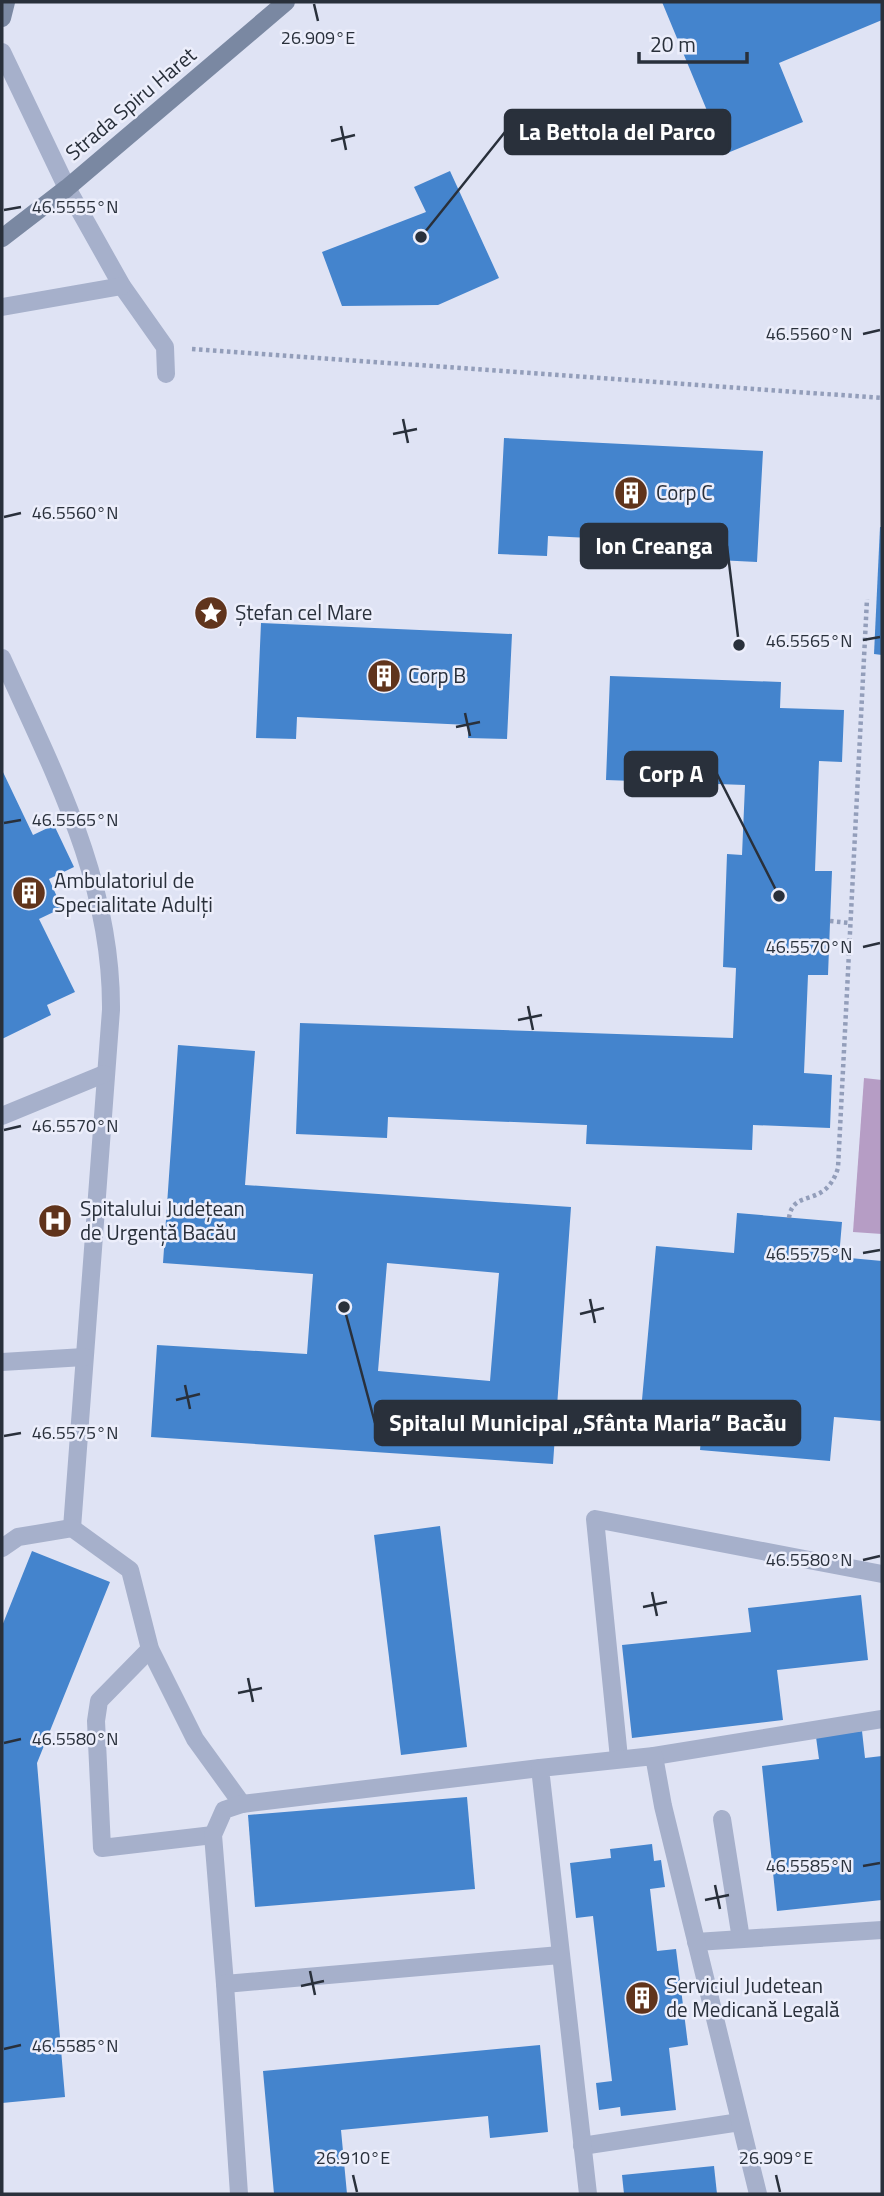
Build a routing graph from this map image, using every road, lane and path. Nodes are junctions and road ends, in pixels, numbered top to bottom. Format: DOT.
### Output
graph roads {
  1 [pos="6,2"];
  2 [pos="286,2"];
  3 [pos="2,18"];
  4 [pos="2,52"];
  5 [pos="67,188"];
  6 [pos="2,238"];
  7 [pos="122,286"];
  8 [pos="2,307"];
  9 [pos="165,347"];
  10 [pos="166,374"];
  11 [pos="882,398"];
  12 [pos="867,599"];
  13 [pos="2,658"];
  14 [pos="830,922"];
  15 [pos="850,923"];
  16 [pos="104,1074"];
  17 [pos="2,1116"];
  18 [pos="789,1218"];
  19 [pos="84,1357"];
  20 [pos="2,1362"];
  21 [pos="72,1528"];
  22 [pos="2,1548"];
  23 [pos="882,1574"];
  24 [pos="150,1649"];
  25 [pos="882,1719"];
  26 [pos="654,1756"];
  27 [pos="619,1758"];
  28 [pos="540,1768"];
  29 [pos="242,1804"];
  30 [pos="722,1818"];
  31 [pos="213,1835"];
  32 [pos="882,1930"];
  33 [pos="741,1939"];
  34 [pos="696,1942"];
  35 [pos="560,1955"];
  36 [pos="225,1984"];
  37 [pos="740,2122"];
  38 [pos="582,2146"];
  39 [pos="239,2194"];
  40 [pos="588,2194"];
  41 [pos="758,2194"];
  1 -- 3 [label="street"];
  2 -- 5 [label="street, Strada Spiru Haret"];
  4 -- 5 [label="street"];
  5 -- 6 [label="street, Strada Spiru Haret"];
  5 -- 7 [label="street"];
  7 -- 8 [label="street"];
  7 -- 9 [label="street"];
  9 -- 10 [label="street"];
  9 -- 11 [label="path"];
  12 -- 15 [label="path"];
  13 -- 16 [label="street"];
  14 -- 15 [label="path"];
  15 -- 18 [label="path"];
  16 -- 17 [label="street"];
  16 -- 19 [label="street"];
  19 -- 20 [label="street"];
  19 -- 21 [label="street"];
  21 -- 22 [label="street"];
  21 -- 24 [label="street"];
  23 -- 27 [label="street"];
  24 -- 29 [label="street"];
  24 -- 31 [label="street"];
  25 -- 26 [label="street"];
  26 -- 27 [label="street"];
  26 -- 34 [label="street"];
  27 -- 28 [label="street"];
  28 -- 29 [label="street"];
  28 -- 35 [label="street"];
  29 -- 31 [label="street"];
  30 -- 33 [label="street"];
  31 -- 36 [label="street"];
  32 -- 33 [label="street"];
  33 -- 34 [label="street"];
  34 -- 37 [label="street"];
  35 -- 36 [label="street"];
  35 -- 38 [label="street"];
  36 -- 39 [label="street"];
  37 -- 38 [label="street"];
  37 -- 41 [label="street"];
  38 -- 40 [label="street"];
}
